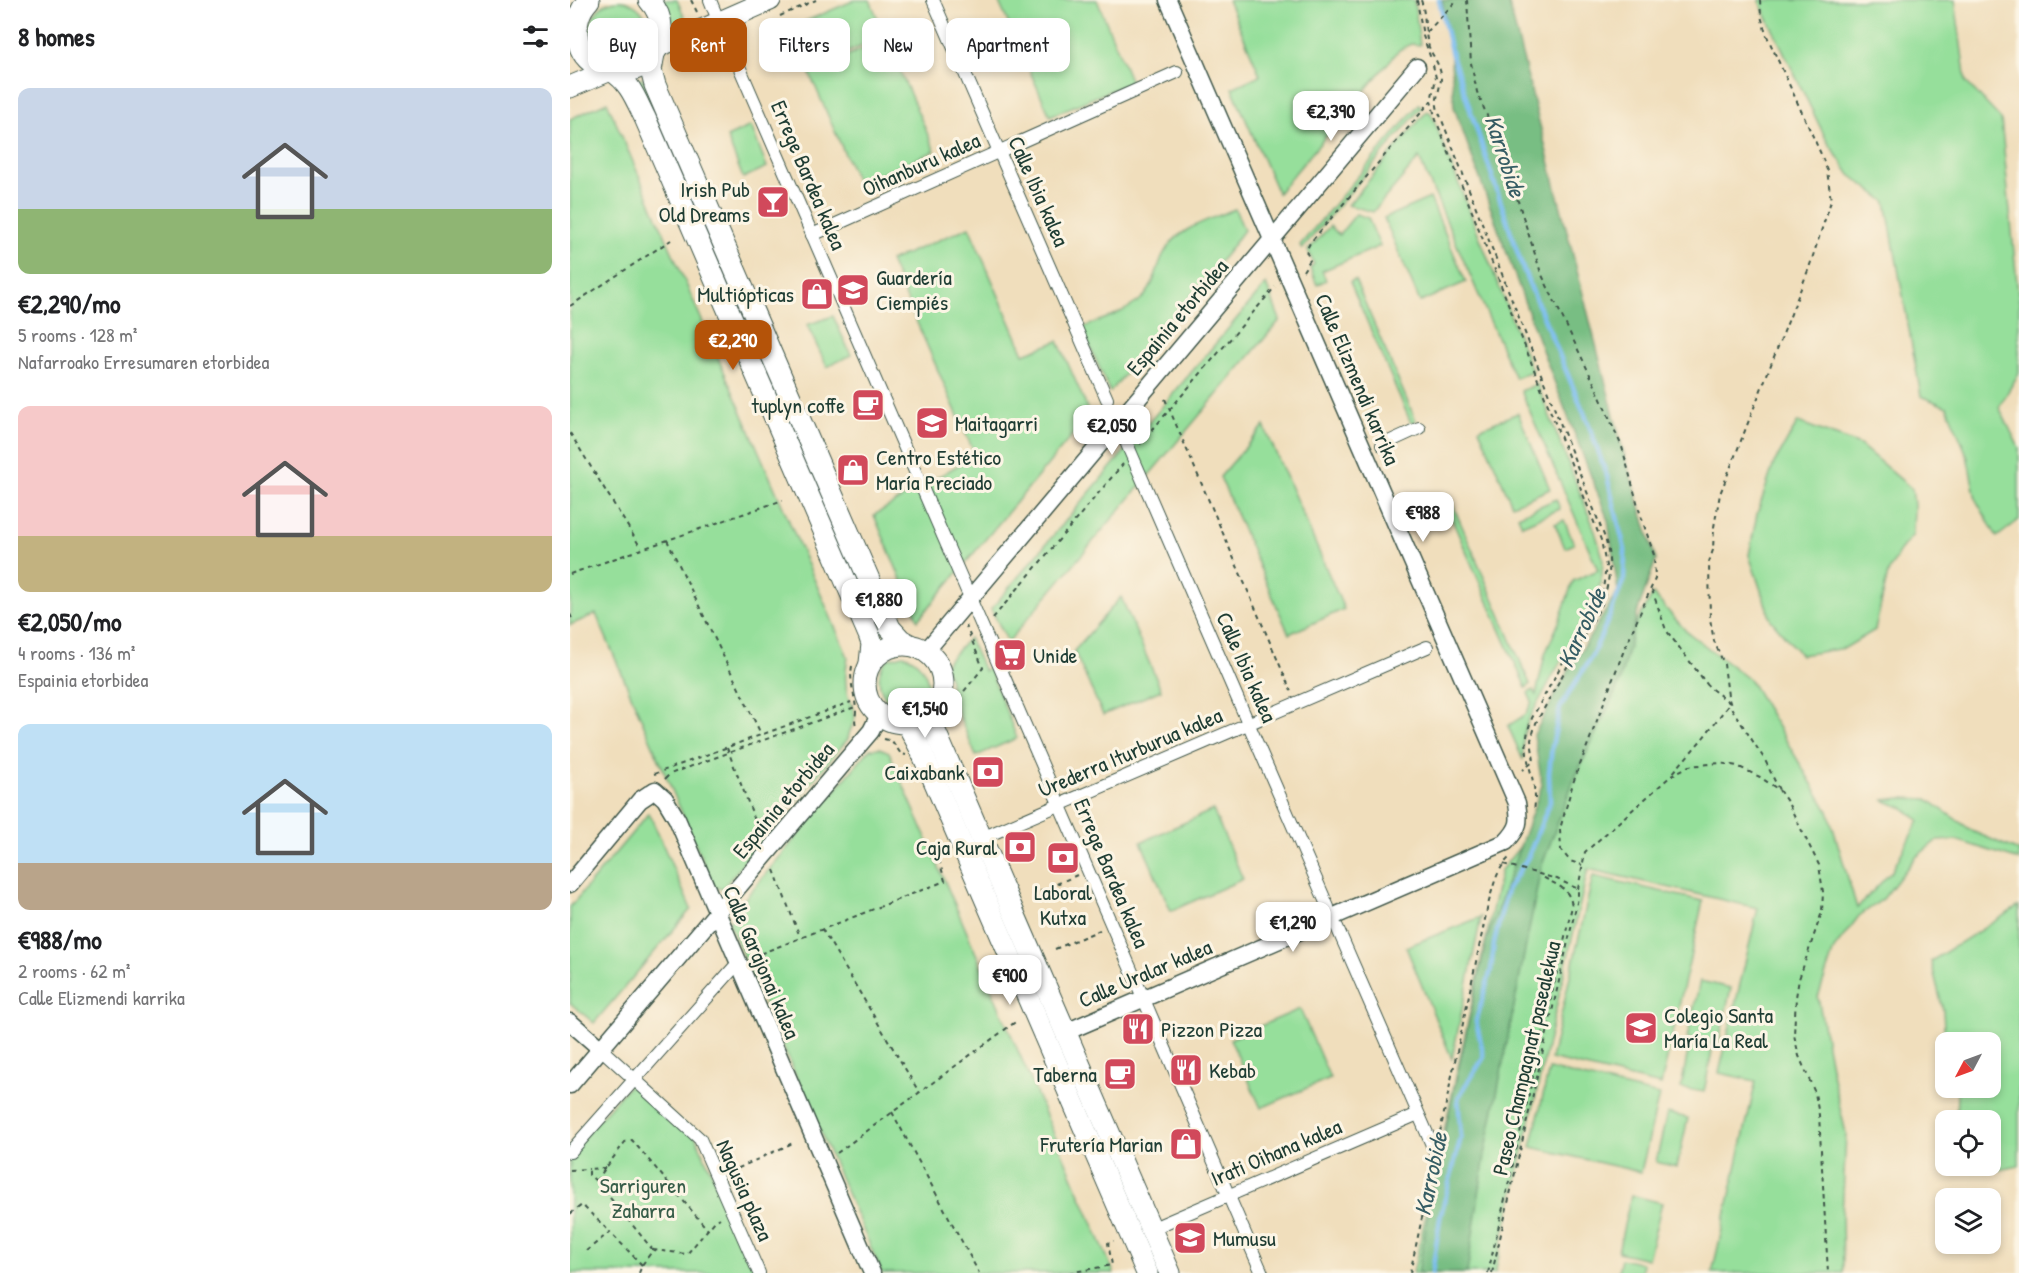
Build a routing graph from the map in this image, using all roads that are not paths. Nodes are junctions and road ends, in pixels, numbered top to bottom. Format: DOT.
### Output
graph roads {
  1 [pos="649,0"];
  2 [pos="710,0"];
  3 [pos="770,0"];
  4 [pos="933,0"];
  5 [pos="1168,0"];
  6 [pos="583,6"];
  7 [pos="660,54"];
  8 [pos="588,58"];
  9 [pos="1417,67"];
  10 [pos="608,72"];
  11 [pos="612,72"];
  12 [pos="1178,72"];
  13 [pos="570,87"];
  14 [pos="999,152"];
  15 [pos="812,235"];
  16 [pos="1272,239"];
  17 [pos="1107,399"];
  18 [pos="1419,428"];
  19 [pos="1382,445"];
  20 [pos="1129,449"];
  21 [pos="967,591"];
  22 [pos="972,603"];
  23 [pos="1427,647"];
  24 [pos="918,648"];
  25 [pos="870,663"];
  26 [pos="879,715"];
  27 [pos="936,715"];
  28 [pos="907,723"];
  29 [pos="1248,724"];
  30 [pos="1059,805"];
  31 [pos="972,842"];
  32 [pos="1510,848"];
  33 [pos="570,884"];
  34 [pos="1328,907"];
  35 [pos="716,912"];
  36 [pos="1337,927"];
  37 [pos="741,962"];
  38 [pos="570,1022"];
  39 [pos="1066,1032"];
  40 [pos="601,1049"];
  41 [pos="634,1080"];
  42 [pos="570,1085"];
  43 [pos="1418,1114"];
  44 [pos="570,1152"];
  45 [pos="1436,1154"];
  46 [pos="1229,1195"];
  47 [pos="1151,1229"];
  48 [pos="759,1273"];
  49 [pos="872,1273"];
  50 [pos="1147,1273"];
  51 [pos="1170,1273"];
  52 [pos="1262,1273"];
  1 -- 7 [label="street"];
  2 -- 15 [label="street, Errege Bardea kalea"];
  3 -- 7 [label="street"];
  4 -- 14 [label="street, Calle Ibia kalea"];
  5 -- 16 [label="street, Calle Elizmendi karrika"];
  6 -- 8 [label="street"];
  7 -- 24 [label="street"];
  9 -- 16 [label="street, Espainia etorbidea"];
  10 -- 13 [label="street"];
  11 -- 25 [label="street"];
  12 -- 14 [label="street, Oihanburu kalea"];
  14 -- 15 [label="street, Oihanburu kalea"];
  14 -- 17 [label="street, Calle Ibia kalea"];
  15 -- 21 [label="street, Errege Bardea kalea"];
  16 -- 24 [label="street, Espainia etorbidea"];
  16 -- 32 [label="street, Calle Elizmendi karrika"];
  18 -- 19 [label="street, Calle Elizmendi karrika"];
  20 -- 29 [label="street, Calle Ibia kalea"];
  22 -- 30 [label="street, Errege Bardea kalea"];
  23 -- 29 [label="street, Urederra Iturburua kalea"];
  24 -- 25 [label="street"];
  24 -- 27 [label="street"];
  25 -- 26 [label="street"];
  26 -- 28 [label="street"];
  26 -- 35 [label="street, Espainia etorbidea"];
  27 -- 28 [label="street"];
  27 -- 31 [label="street"];
  28 -- 31 [label="street"];
  29 -- 30 [label="street, Urederra Iturburua kalea"];
  29 -- 34 [label="street, Calle Ibia kalea"];
  30 -- 31 [label="street, Urederra Iturburua kalea"];
  30 -- 46 [label="street, Errege Bardea kalea"];
  31 -- 39 [label="street"];
  31 -- 50 [label="street"];
  32 -- 39 [label="street, Calle Uralar kalea"];
  33 -- 35 [label="street, Calle Garajonai kalea"];
  35 -- 37 [label="street, Calle Garajonai kalea"];
  35 -- 40 [label="street, Espainia etorbidea"];
  36 -- 43 [label="street"];
  37 -- 41 [label="street"];
  37 -- 49 [label="street, Calle Garajonai kalea"];
  38 -- 40 [label="street"];
  39 -- 47 [label="street"];
  40 -- 41 [label="street, Nagusia plaza"];
  40 -- 42 [label="street, Espainia etorbidea"];
  41 -- 44 [label="street"];
  41 -- 48 [label="street, Nagusia plaza"];
  43 -- 45 [label="street"];
  43 -- 46 [label="street, Irati Oihana kalea"];
  46 -- 47 [label="street, Irati Oihana kalea"];
  46 -- 52 [label="street, Errege Bardea kalea"];
  47 -- 51 [label="street"];
}
